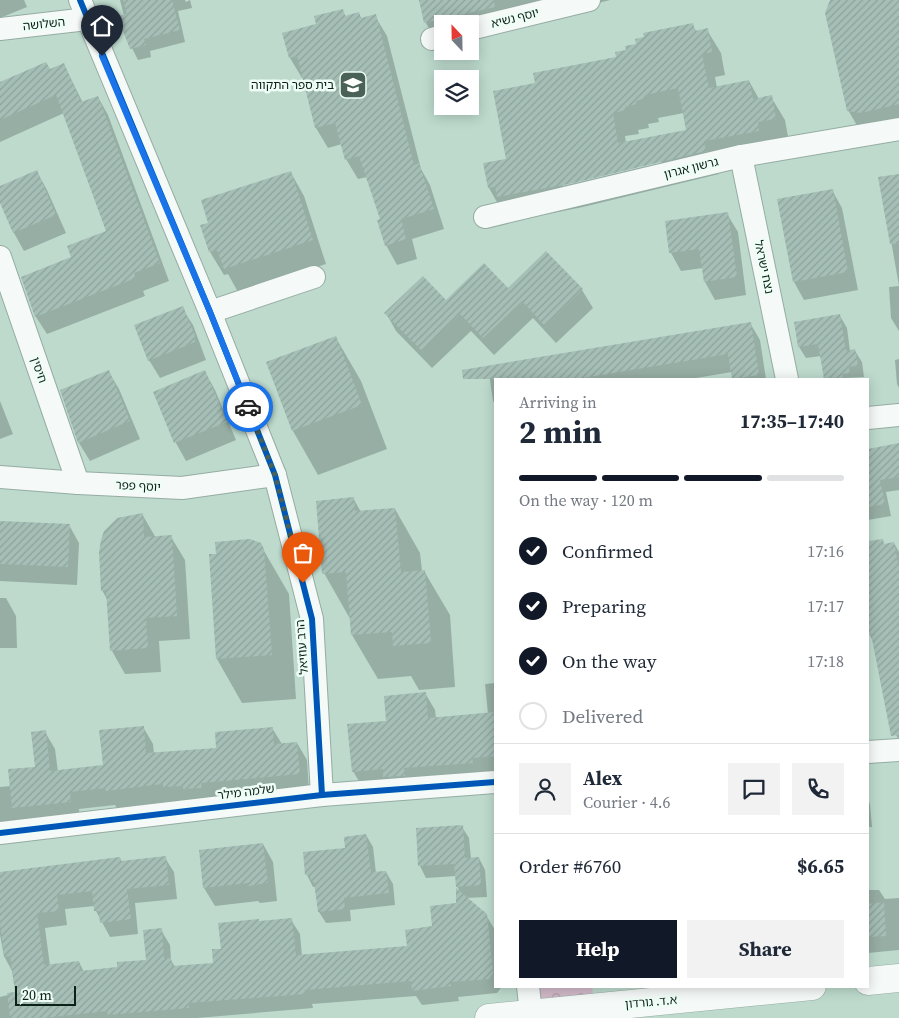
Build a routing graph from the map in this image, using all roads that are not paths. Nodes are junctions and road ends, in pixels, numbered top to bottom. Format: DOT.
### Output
graph roads {
  1 [pos="589,0"];
  2 [pos="84,10"];
  3 [pos="479,27"];
  4 [pos="0,29"];
  5 [pos="899,129"];
  6 [pos="741,156"];
  7 [pos="485,217"];
  8 [pos="0,257"];
  9 [pos="314,276"];
  10 [pos="210,312"];
  11 [pos="787,378"];
  12 [pos="899,415"];
  13 [pos="869,418"];
  14 [pos="275,475"];
  15 [pos="0,477"];
  16 [pos="78,483"];
  17 [pos="899,750"];
  18 [pos="869,752"];
  19 [pos="494,782"];
  20 [pos="322,795"];
  21 [pos="0,833"];
  22 [pos="899,978"];
  23 [pos="869,981"];
  24 [pos="528,988"];
  25 [pos="792,988"];
  26 [pos="531,1014"];
  27 [pos="489,1018"];
  1 -- 3 [label="street, יוסף נשיא"];
  2 -- 4 [label="street, השלושה"];
  2 -- 10 [label="street, הרב עוזיאל"];
  5 -- 6 [label="street, גרשון אגרון"];
  6 -- 7 [label="street, גרשון אגרון"];
  6 -- 11 [label="street, נצח ישראל"];
  8 -- 16 [label="street, חיסין"];
  9 -- 10 [label="street"];
  10 -- 14 [label="street, הרב עוזיאל"];
  12 -- 13 [label="street"];
  14 -- 16 [label="street, יוסף פפר"];
  14 -- 20 [label="street, הרב עוזיאל"];
  15 -- 16 [label="street, יוסף פפר"];
  17 -- 18 [label="street"];
  19 -- 20 [label="street, שלמה מילר"];
  20 -- 21 [label="street, שלמה מילר"];
  22 -- 23 [label="street"];
  24 -- 26 [label="street"];
  25 -- 26 [label="street, א.ד. גורדון"];
  26 -- 27 [label="street, א.ד. גורדון"];
}
